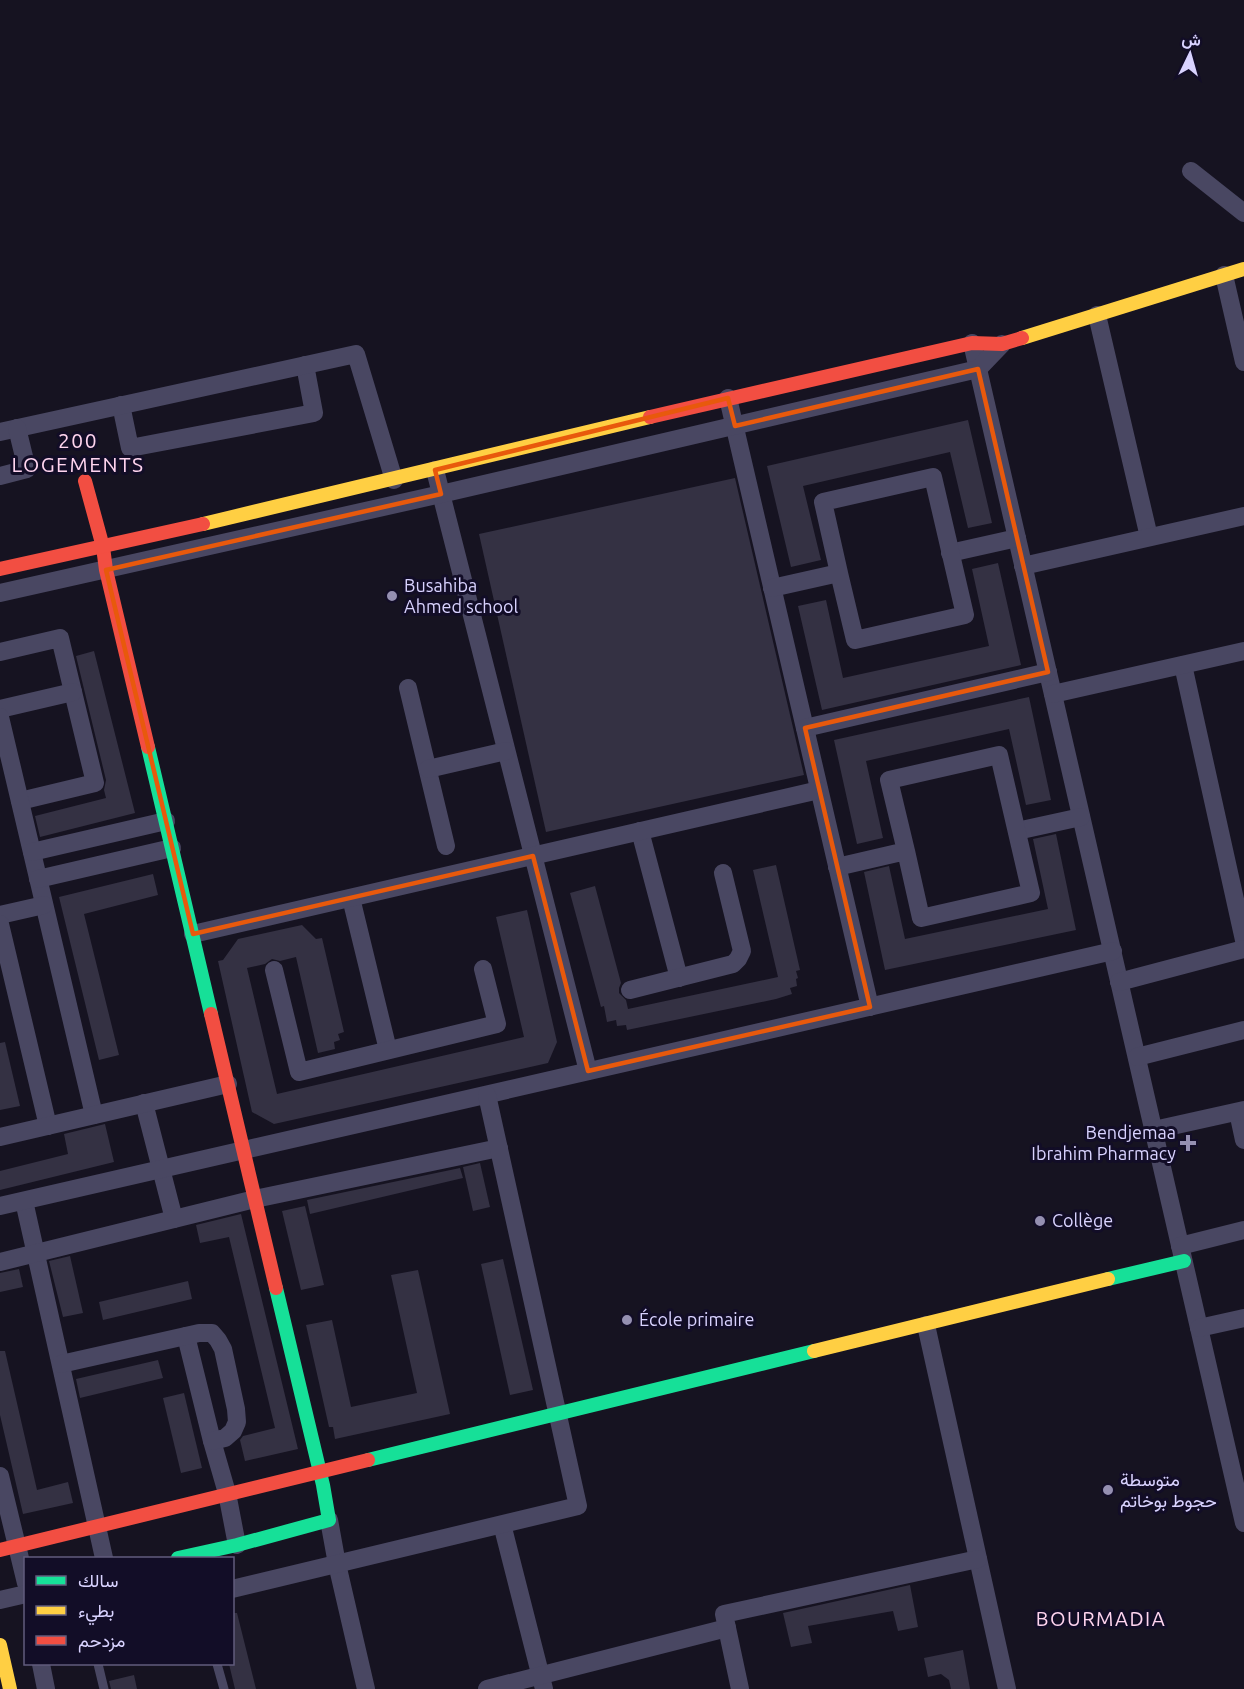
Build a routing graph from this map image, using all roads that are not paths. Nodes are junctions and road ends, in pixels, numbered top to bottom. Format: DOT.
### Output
graph roads {
  1 [pos="1191,171"];
  2 [pos="1244,213"];
  3 [pos="1244,269"];
  4 [pos="1224,274"];
  5 [pos="1097,315"];
  6 [pos="972,343"];
  7 [pos="1002,344"];
  8 [pos="1244,362"];
  9 [pos="305,365"];
  10 [pos="978,369"];
  11 [pos="729,398"];
  12 [pos="121,405"];
  13 [pos="735,426"];
  14 [pos="9,430"];
  15 [pos="435,470"];
  16 [pos="0,476"];
  17 [pos="394,480"];
  18 [pos="85,481"];
  19 [pos="441,494"];
  20 [pos="1244,516"];
  21 [pos="1149,537"];
  22 [pos="1017,538"];
  23 [pos="103,547"];
  24 [pos="950,554"];
  25 [pos="1023,566"];
  26 [pos="0,569"];
  27 [pos="106,570"];
  28 [pos="839,573"];
  29 [pos="772,588"];
  30 [pos="0,593"];
  31 [pos="1244,651"];
  32 [pos="0,652"];
  33 [pos="1183,665"];
  34 [pos="1048,672"];
  35 [pos="408,688"];
  36 [pos="73,692"];
  37 [pos="1053,694"];
  38 [pos="0,709"];
  39 [pos="0,717"];
  40 [pos="804,728"];
  41 [pos="506,751"];
  42 [pos="5,764"];
  43 [pos="428,769"];
  44 [pos="819,790"];
  45 [pos="20,801"];
  46 [pos="1081,817"];
  47 [pos="166,821"];
  48 [pos="640,831"];
  49 [pos="1017,831"];
  50 [pos="446,846"];
  51 [pos="172,848"];
  52 [pos="906,851"];
  53 [pos="32,852"];
  54 [pos="533,856"];
  55 [pos="837,867"];
  56 [pos="723,873"];
  57 [pos="38,879"];
  58 [pos="351,898"];
  59 [pos="44,905"];
  60 [pos="0,915"];
  61 [pos="0,924"];
  62 [pos="193,934"];
  63 [pos="1244,940"];
  64 [pos="1244,949"];
  65 [pos="1113,951"];
  66 [pos="483,969"];
  67 [pos="274,970"];
  68 [pos="679,978"];
  69 [pos="1119,982"];
  70 [pos="630,990"];
  71 [pos="870,1007"];
  72 [pos="1244,1030"];
  73 [pos="388,1050"];
  74 [pos="1137,1057"];
  75 [pos="588,1071"];
  76 [pos="228,1084"];
  77 [pos="488,1095"];
  78 [pos="144,1103"];
  79 [pos="1241,1111"];
  80 [pos="94,1115"];
  81 [pos="48,1126"];
  82 [pos="1154,1130"];
  83 [pos="0,1137"];
  84 [pos="1244,1140"];
  85 [pos="499,1148"];
  86 [pos="245,1150"];
  87 [pos="161,1169"];
  88 [pos="255,1199"];
  89 [pos="24,1201"];
  90 [pos="0,1206"];
  91 [pos="174,1219"];
  92 [pos="1244,1230"];
  93 [pos="1182,1253"];
  94 [pos="36,1254"];
  95 [pos="0,1262"];
  96 [pos="1244,1318"];
  97 [pos="926,1324"];
  98 [pos="1199,1328"];
  99 [pos="186,1336"];
  100 [pos="61,1364"];
  101 [pos="558,1414"];
  102 [pos="212,1441"];
  103 [pos="320,1472"];
  104 [pos="0,1476"];
  105 [pos="227,1494"];
  106 [pos="328,1520"];
  107 [pos="1244,1522"];
  108 [pos="97,1526"];
  109 [pos="504,1532"];
  110 [pos="237,1545"];
  111 [pos="8,1548"];
  112 [pos="104,1557"];
  113 [pos="183,1557"];
  114 [pos="978,1559"];
  115 [pos="337,1564"];
  116 [pos="24,1579"];
  117 [pos="234,1589"];
  118 [pos="24,1594"];
  119 [pos="0,1600"];
  120 [pos="727,1628"];
  121 [pos="0,1645"];
  122 [pos="41,1665"];
  123 [pos="98,1665"];
  124 [pos="217,1665"];
  125 [pos="543,1682"];
  126 [pos="10,1689"];
  127 [pos="46,1689"];
  128 [pos="104,1689"];
  129 [pos="224,1689"];
  130 [pos="366,1689"];
  131 [pos="487,1689"];
  132 [pos="740,1689"];
  133 [pos="1007,1689"];
  1 -- 2 [label="street"];
  3 -- 4 [label="street"];
  4 -- 5 [label="street"];
  4 -- 8 [label="street"];
  5 -- 7 [label="street"];
  5 -- 21 [label="street"];
  6 -- 7 [label="street"];
  6 -- 10 [label="street"];
  6 -- 11 [label="street"];
  7 -- 10 [label="street"];
  9 -- 12 [label="street"];
  9 -- 12 [label="street"];
  9 -- 17 [label="street"];
  10 -- 13 [label="street"];
  10 -- 22 [label="street"];
  11 -- 13 [label="street"];
  11 -- 15 [label="street"];
  12 -- 14 [label="street"];
  13 -- 19 [label="street"];
  13 -- 29 [label="street"];
  14 -- 16 [label="street"];
  15 -- 17 [label="street"];
  15 -- 19 [label="street"];
  17 -- 23 [label="street"];
  18 -- 23 [label="street"];
  19 -- 27 [label="street"];
  19 -- 41 [label="street"];
  20 -- 21 [label="street"];
  21 -- 25 [label="street"];
  22 -- 24 [label="street"];
  22 -- 25 [label="street"];
  23 -- 26 [label="street"];
  23 -- 27 [label="street"];
  24 -- 28 [label="street"];
  24 -- 28 [label="street"];
  25 -- 34 [label="street"];
  27 -- 30 [label="street"];
  27 -- 47 [label="street"];
  28 -- 29 [label="street"];
  29 -- 40 [label="street"];
  31 -- 33 [label="street"];
  32 -- 36 [label="street"];
  33 -- 37 [label="street"];
  33 -- 63 [label="street"];
  34 -- 37 [label="street"];
  34 -- 40 [label="street"];
  35 -- 43 [label="street"];
  36 -- 38 [label="street"];
  36 -- 45 [label="street"];
  37 -- 46 [label="street"];
  39 -- 42 [label="street"];
  40 -- 44 [label="street"];
  41 -- 43 [label="street"];
  41 -- 54 [label="street"];
  42 -- 45 [label="street"];
  43 -- 50 [label="street"];
  44 -- 48 [label="street"];
  44 -- 55 [label="street"];
  45 -- 53 [label="street"];
  46 -- 49 [label="street"];
  46 -- 65 [label="street"];
  47 -- 51 [label="street"];
  47 -- 53 [label="street"];
  48 -- 54 [label="street"];
  48 -- 68 [label="street"];
  49 -- 52 [label="street"];
  49 -- 52 [label="street"];
  51 -- 57 [label="street"];
  51 -- 62 [label="street"];
  52 -- 55 [label="street"];
  53 -- 57 [label="street"];
  54 -- 58 [label="street"];
  54 -- 75 [label="street"];
  55 -- 71 [label="street"];
  56 -- 68 [label="street"];
  57 -- 59 [label="street"];
  58 -- 62 [label="street"];
  58 -- 73 [label="street"];
  59 -- 60 [label="street"];
  59 -- 80 [label="street"];
  61 -- 81 [label="street"];
  62 -- 76 [label="street"];
  64 -- 69 [label="street"];
  65 -- 69 [label="street"];
  65 -- 71 [label="street"];
  66 -- 73 [label="street"];
  67 -- 73 [label="street"];
  68 -- 70 [label="street"];
  69 -- 74 [label="street"];
  71 -- 75 [label="street"];
  72 -- 74 [label="street"];
  74 -- 82 [label="street"];
  75 -- 77 [label="street"];
  76 -- 78 [label="street"];
  76 -- 86 [label="street"];
  77 -- 85 [label="street"];
  77 -- 86 [label="street"];
  78 -- 80 [label="street"];
  78 -- 87 [label="street"];
  79 -- 82 [label="street"];
  79 -- 84 [label="street"];
  80 -- 81 [label="street"];
  81 -- 83 [label="street"];
  82 -- 93 [label="street"];
  85 -- 88 [label="street"];
  85 -- 101 [label="street"];
  86 -- 87 [label="street"];
  86 -- 88 [label="street"];
  87 -- 89 [label="street"];
  87 -- 91 [label="street"];
  88 -- 91 [label="street"];
  88 -- 103 [label="street"];
  89 -- 90 [label="street"];
  89 -- 94 [label="street"];
  91 -- 94 [label="street"];
  92 -- 93 [label="street"];
  93 -- 97 [label="street"];
  93 -- 98 [label="street"];
  94 -- 95 [label="street"];
  94 -- 100 [label="street"];
  96 -- 98 [label="street"];
  97 -- 101 [label="street"];
  97 -- 114 [label="street"];
  98 -- 107 [label="street"];
  99 -- 100 [label="street"];
  99 -- 102 [label="street"];
  99 -- 102 [label="street"];
  100 -- 108 [label="street"];
  101 -- 103 [label="street"];
  101 -- 115 [label="street"];
  102 -- 105 [label="street"];
  103 -- 105 [label="street"];
  103 -- 106 [label="street"];
  104 -- 111 [label="street"];
  105 -- 108 [label="street"];
  105 -- 110 [label="street"];
  106 -- 110 [label="street"];
  106 -- 115 [label="street"];
  108 -- 111 [label="street"];
  108 -- 112 [label="street"];
  109 -- 125 [label="street"];
  110 -- 113 [label="street"];
  111 -- 116 [label="street"];
  114 -- 120 [label="street"];
  114 -- 133 [label="street"];
  115 -- 117 [label="street"];
  115 -- 130 [label="street"];
  118 -- 119 [label="street"];
  120 -- 125 [label="street"];
  120 -- 132 [label="street"];
  121 -- 126 [label="street"];
  122 -- 127 [label="street"];
  123 -- 128 [label="lane"];
  124 -- 129 [label="lane"];
  125 -- 131 [label="street"];
}
